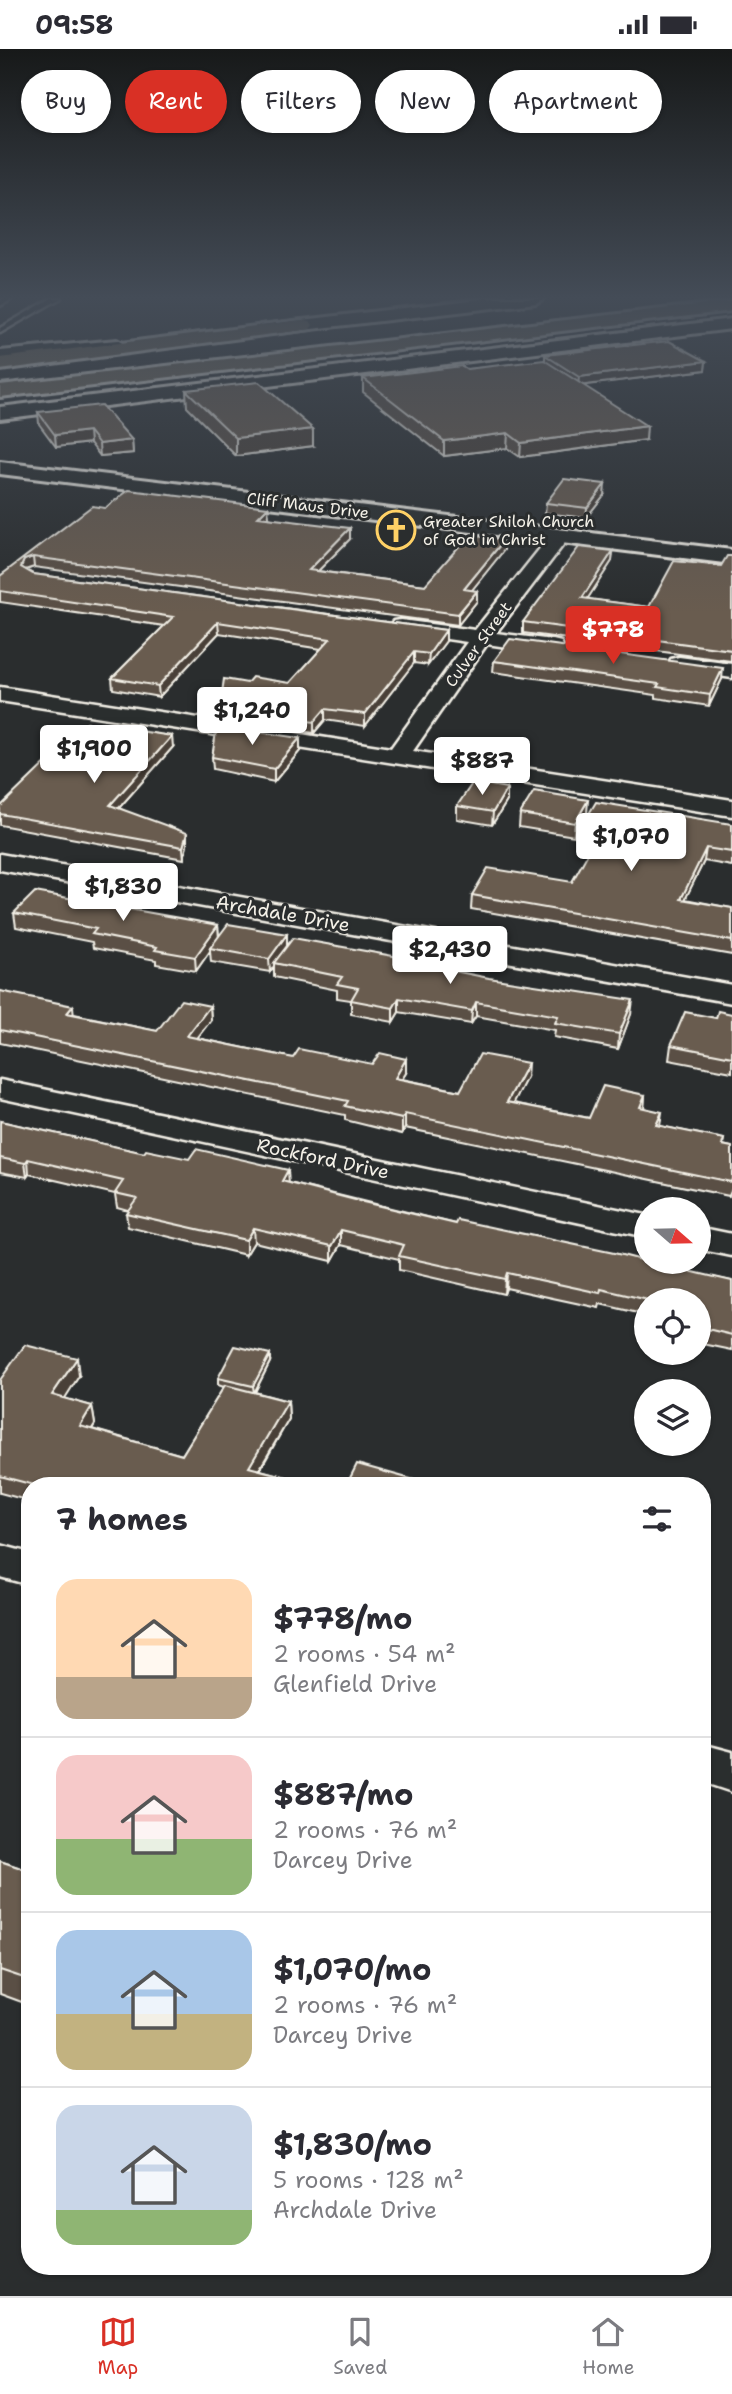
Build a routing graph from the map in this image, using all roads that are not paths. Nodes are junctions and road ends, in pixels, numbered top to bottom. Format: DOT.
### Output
graph roads {
  1 [pos="81,403"];
  2 [pos="0,413"];
  3 [pos="0,466"];
  4 [pos="560,536"];
  5 [pos="732,557"];
  6 [pos="386,624"];
  7 [pos="481,637"];
  8 [pos="573,650"];
  9 [pos="653,660"];
  10 [pos="732,671"];
  11 [pos="0,694"];
  12 [pos="399,754"];
  13 [pos="732,809"];
  14 [pos="0,862"];
  15 [pos="732,994"];
  16 [pos="0,1089"];
  17 [pos="634,1223"];
  18 [pos="711,1241"];
  19 [pos="732,1245"];
  20 [pos="0,1561"];
  21 [pos="21,1567"];
  22 [pos="711,1766"];
  23 [pos="732,1772"];
  1 -- 2 [label="main road"];
  3 -- 4 [label="main road, Cliff Maus Drive"];
  4 -- 5 [label="main road, Cliff Maus Drive"];
  4 -- 7 [label="street, Culver Street"];
  6 -- 7 [label="street"];
  7 -- 8 [label="street"];
  7 -- 12 [label="street, Culver Street"];
  9 -- 10 [label="street"];
  11 -- 12 [label="street"];
  12 -- 13 [label="street"];
  14 -- 15 [label="street, Archdale Drive"];
  16 -- 17 [label="street, Rockford Drive"];
  18 -- 19 [label="street"];
  20 -- 21 [label="street"];
  22 -- 23 [label="street"];
}
